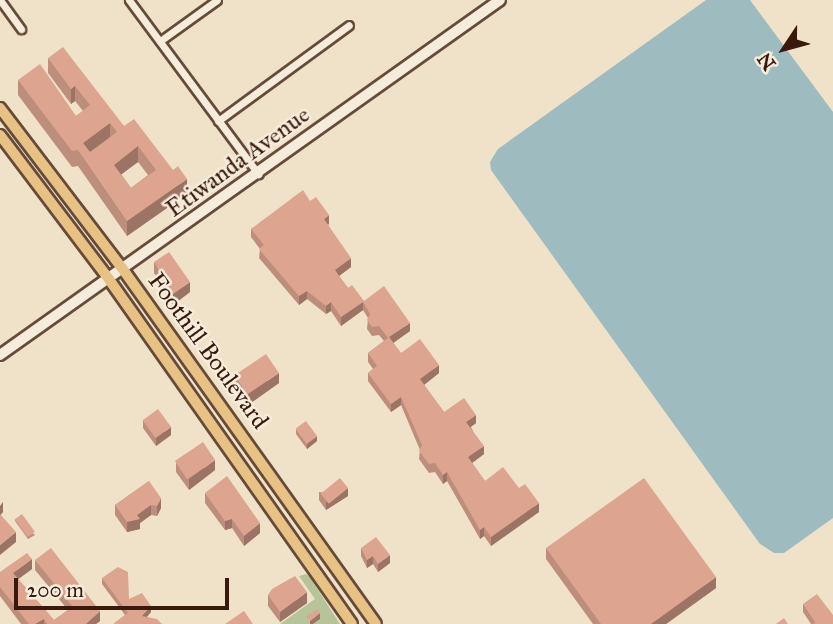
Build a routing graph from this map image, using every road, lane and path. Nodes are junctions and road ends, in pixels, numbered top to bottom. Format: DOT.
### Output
graph roads {
  1 [pos="0,0"];
  2 [pos="129,0"];
  3 [pos="217,0"];
  4 [pos="500,0"];
  5 [pos="349,25"];
  6 [pos="21,29"];
  7 [pos="159,41"];
  8 [pos="0,108"];
  9 [pos="218,121"];
  10 [pos="0,135"];
  11 [pos="258,174"];
  12 [pos="122,268"];
  13 [pos="108,278"];
  14 [pos="0,355"];
  15 [pos="352,624"];
  16 [pos="376,624"];
  1 -- 6 [label="street"];
  2 -- 7 [label="street"];
  3 -- 7 [label="street"];
  4 -- 11 [label="main road, Etiwanda Avenue"];
  5 -- 9 [label="street"];
  7 -- 9 [label="street"];
  8 -- 12 [label="main road, Foothill Boulevard"];
  9 -- 11 [label="street"];
  10 -- 13 [label="main road, Foothill Boulevard"];
  11 -- 12 [label="main road, Etiwanda Avenue"];
  12 -- 13 [label="main road, Etiwanda Avenue"];
  12 -- 16 [label="main road, Foothill Boulevard"];
  13 -- 14 [label="main road, Etiwanda Avenue"];
  13 -- 15 [label="main road, Foothill Boulevard"];
}
